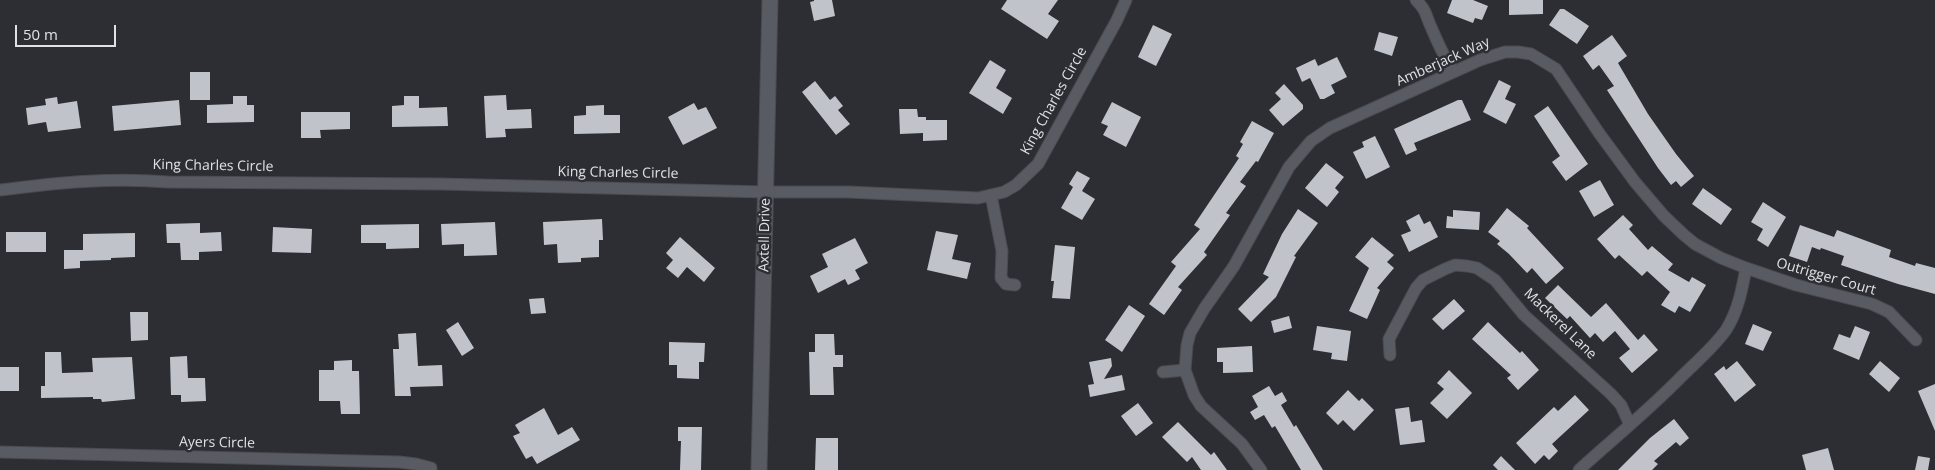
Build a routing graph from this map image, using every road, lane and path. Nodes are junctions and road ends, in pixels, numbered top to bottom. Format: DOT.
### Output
graph roads {
  1 [pos="770,0"];
  2 [pos="1126,0"];
  3 [pos="1416,0"];
  4 [pos="1454,72"];
  5 [pos="0,190"];
  6 [pos="766,192"];
  7 [pos="991,195"];
  8 [pos="1746,268"];
  9 [pos="1015,285"];
  10 [pos="1916,340"];
  11 [pos="1390,355"];
  12 [pos="1185,370"];
  13 [pos="1162,372"];
  14 [pos="1630,425"];
  15 [pos="0,452"];
  16 [pos="431,470"];
  17 [pos="759,470"];
  18 [pos="1261,470"];
  19 [pos="1579,470"];
  1 -- 6 [label="street, Axtell Drive"];
  2 -- 7 [label="street, King Charles Circle"];
  3 -- 4 [label="street"];
  4 -- 8 [label="street, Amberjack Way"];
  4 -- 12 [label="street, Amberjack Way"];
  5 -- 6 [label="street, King Charles Circle"];
  6 -- 7 [label="street, King Charles Circle"];
  6 -- 17 [label="street, Axtell Drive"];
  7 -- 9 [label="street"];
  8 -- 10 [label="street, Outrigger Court"];
  8 -- 14 [label="street"];
  11 -- 14 [label="street, Mackerel Lane"];
  12 -- 13 [label="street"];
  12 -- 18 [label="street, Amberjack Way"];
  14 -- 19 [label="street"];
  15 -- 16 [label="street, Ayers Circle"];
}
